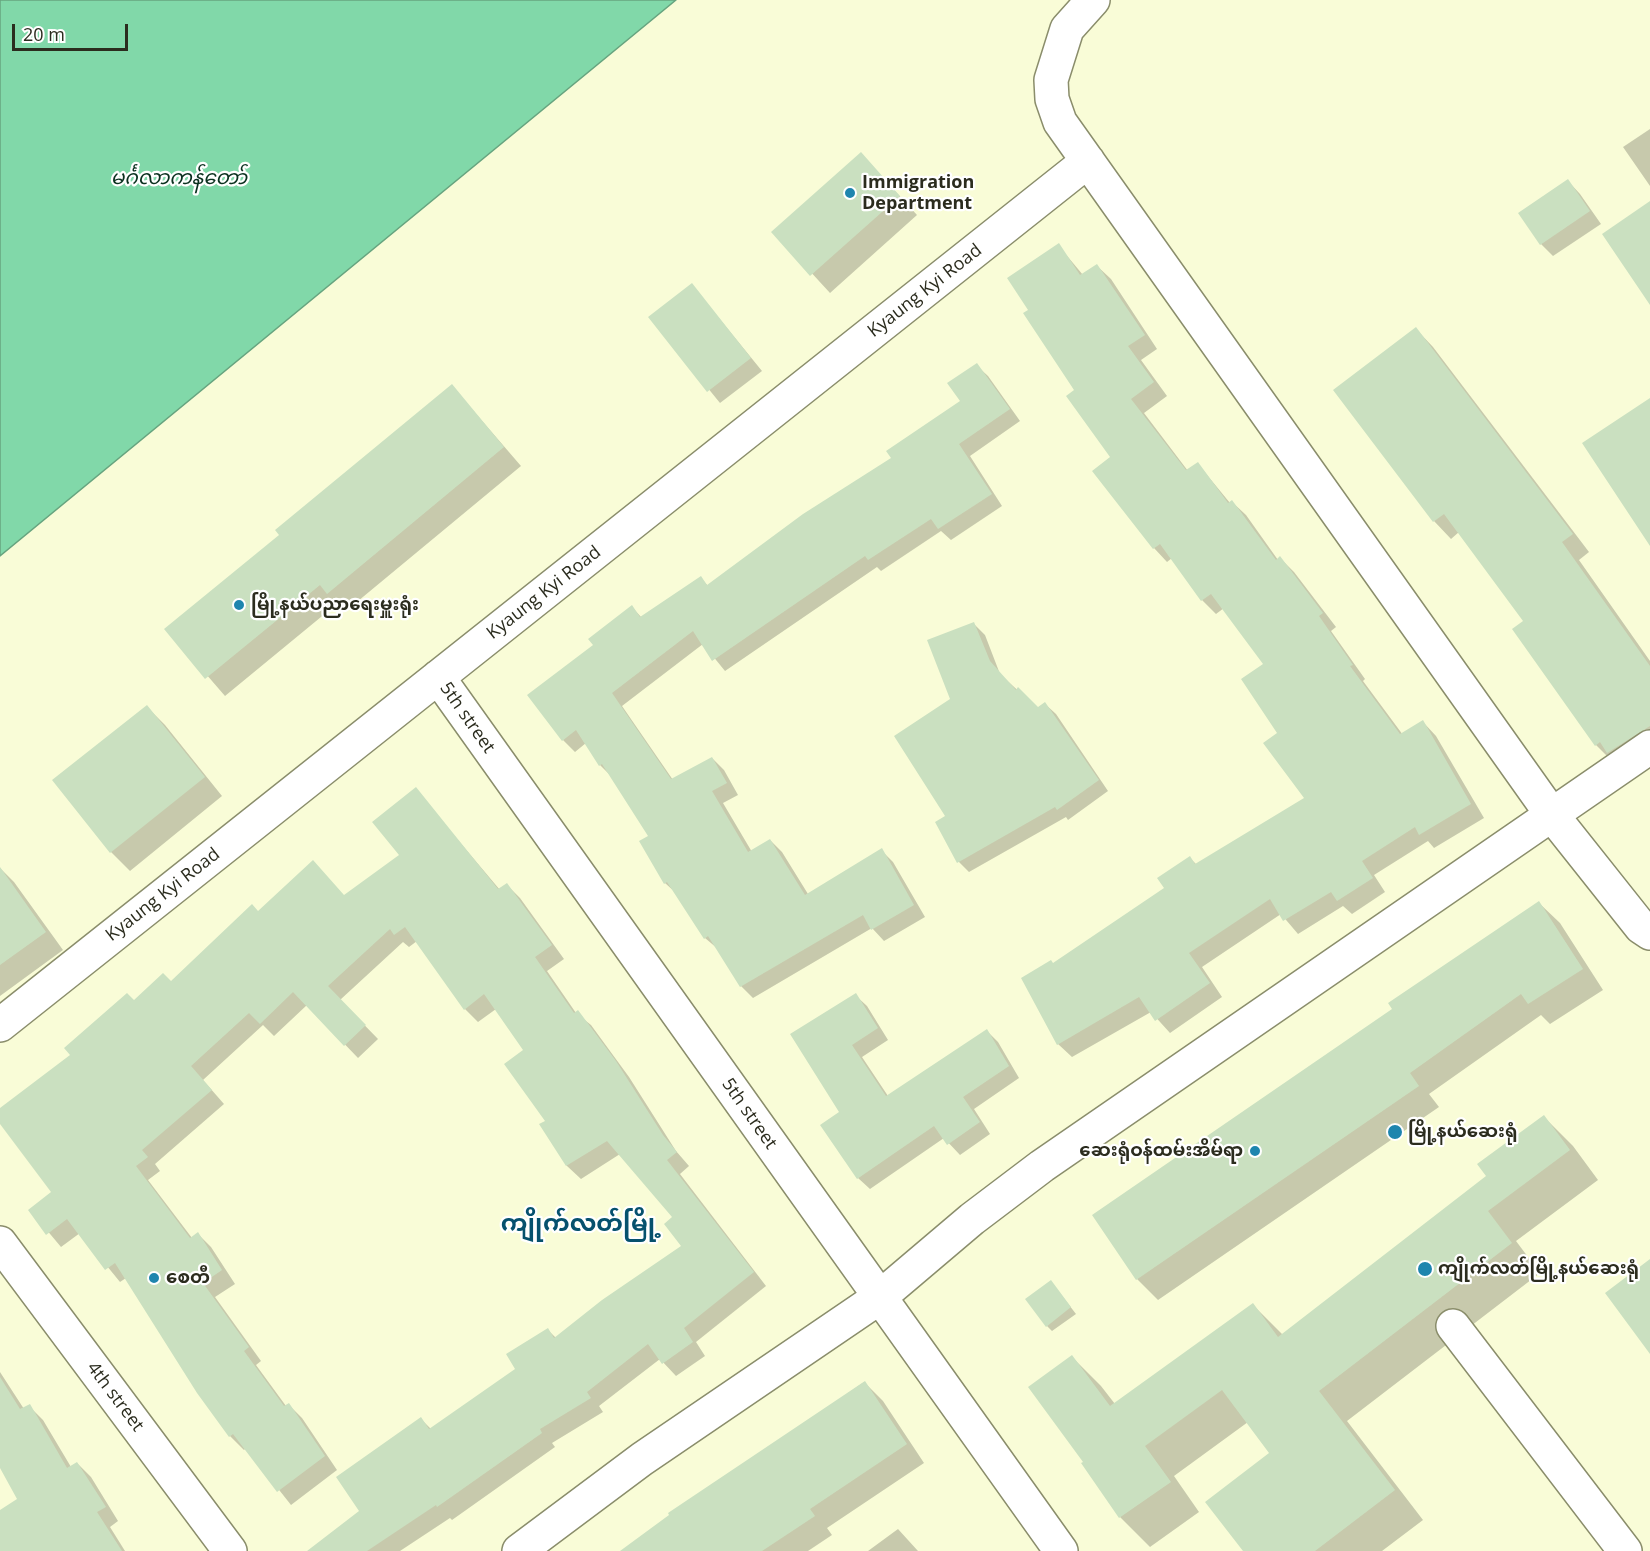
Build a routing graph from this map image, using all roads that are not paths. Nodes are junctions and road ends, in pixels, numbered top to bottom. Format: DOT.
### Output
graph roads {
  1 [pos="1093,0"];
  2 [pos="1088,161"];
  3 [pos="438,677"];
  4 [pos="1650,747"];
  5 [pos="1551,815"];
  6 [pos="1650,933"];
  7 [pos="0,1024"];
  8 [pos="0,1243"];
  9 [pos="880,1297"];
  10 [pos="1453,1326"];
  11 [pos="230,1551"];
  12 [pos="519,1551"];
  13 [pos="1061,1551"];
  14 [pos="1625,1551"];
  1 -- 2 [label="street"];
  2 -- 3 [label="street, Kyaung Kyi Road"];
  2 -- 5 [label="street"];
  3 -- 7 [label="street, Kyaung Kyi Road"];
  3 -- 9 [label="street, 5th street"];
  4 -- 5 [label="street"];
  5 -- 6 [label="street"];
  5 -- 9 [label="street"];
  8 -- 11 [label="street, 4th street"];
  9 -- 12 [label="street"];
  9 -- 13 [label="street, 5th street"];
  10 -- 14 [label="street"];
}
